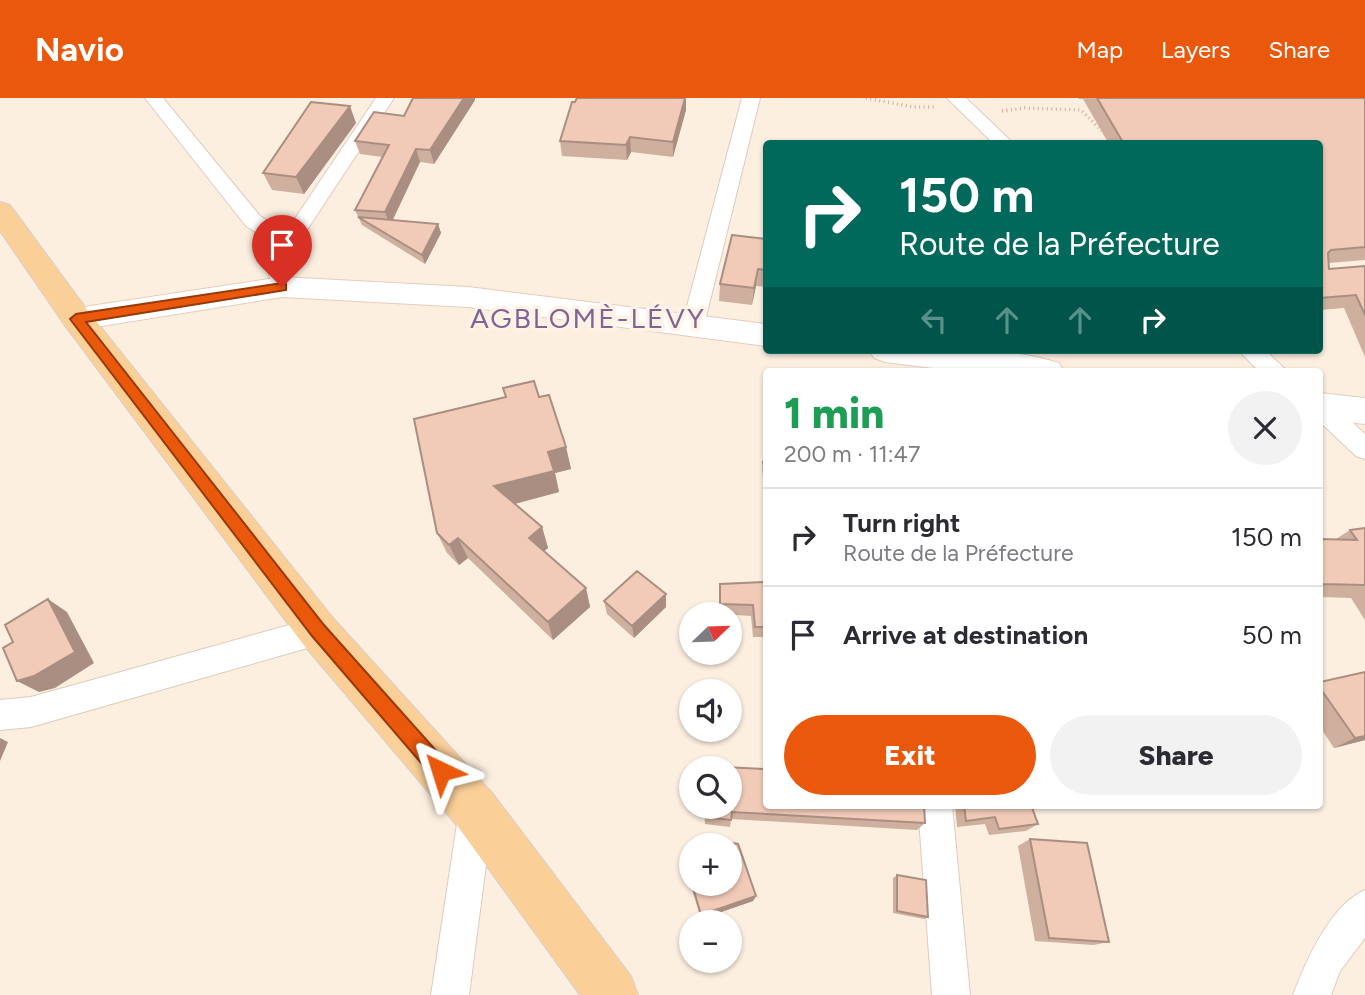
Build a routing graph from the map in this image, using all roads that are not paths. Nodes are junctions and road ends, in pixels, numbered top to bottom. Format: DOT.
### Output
graph roads {
  1 [pos="154,98"];
  2 [pos="385,98"];
  3 [pos="751,98"];
  4 [pos="965,106"];
  5 [pos="1001,140"];
  6 [pos="0,211"];
  7 [pos="289,243"];
  8 [pos="282,287"];
  9 [pos="76,319"];
  10 [pos="694,325"];
  11 [pos="763,335"];
  12 [pos="916,354"];
  13 [pos="1255,354"];
  14 [pos="1025,368"];
  15 [pos="1271,368"];
  16 [pos="1323,407"];
  17 [pos="1323,410"];
  18 [pos="1365,411"];
  19 [pos="1365,449"];
  20 [pos="318,631"];
  21 [pos="0,715"];
  22 [pos="935,809"];
  23 [pos="476,811"];
  24 [pos="1365,908"];
  25 [pos="450,995"];
  26 [pos="612,995"];
  27 [pos="951,995"];
  28 [pos="1312,995"];
  1 -- 7 [label="street"];
  2 -- 7 [label="street"];
  3 -- 10 [label="street"];
  4 -- 5 [label="street"];
  6 -- 9 [label="main road"];
  7 -- 8 [label="street"];
  8 -- 9 [label="street"];
  8 -- 10 [label="street"];
  9 -- 20 [label="main road"];
  10 -- 11 [label="street"];
  12 -- 14 [label="street"];
  13 -- 15 [label="street"];
  16 -- 18 [label="street"];
  17 -- 19 [label="street"];
  20 -- 21 [label="street"];
  20 -- 23 [label="main road"];
  22 -- 27 [label="street"];
  23 -- 25 [label="street"];
  23 -- 26 [label="main road"];
  24 -- 28 [label="street"];
}
